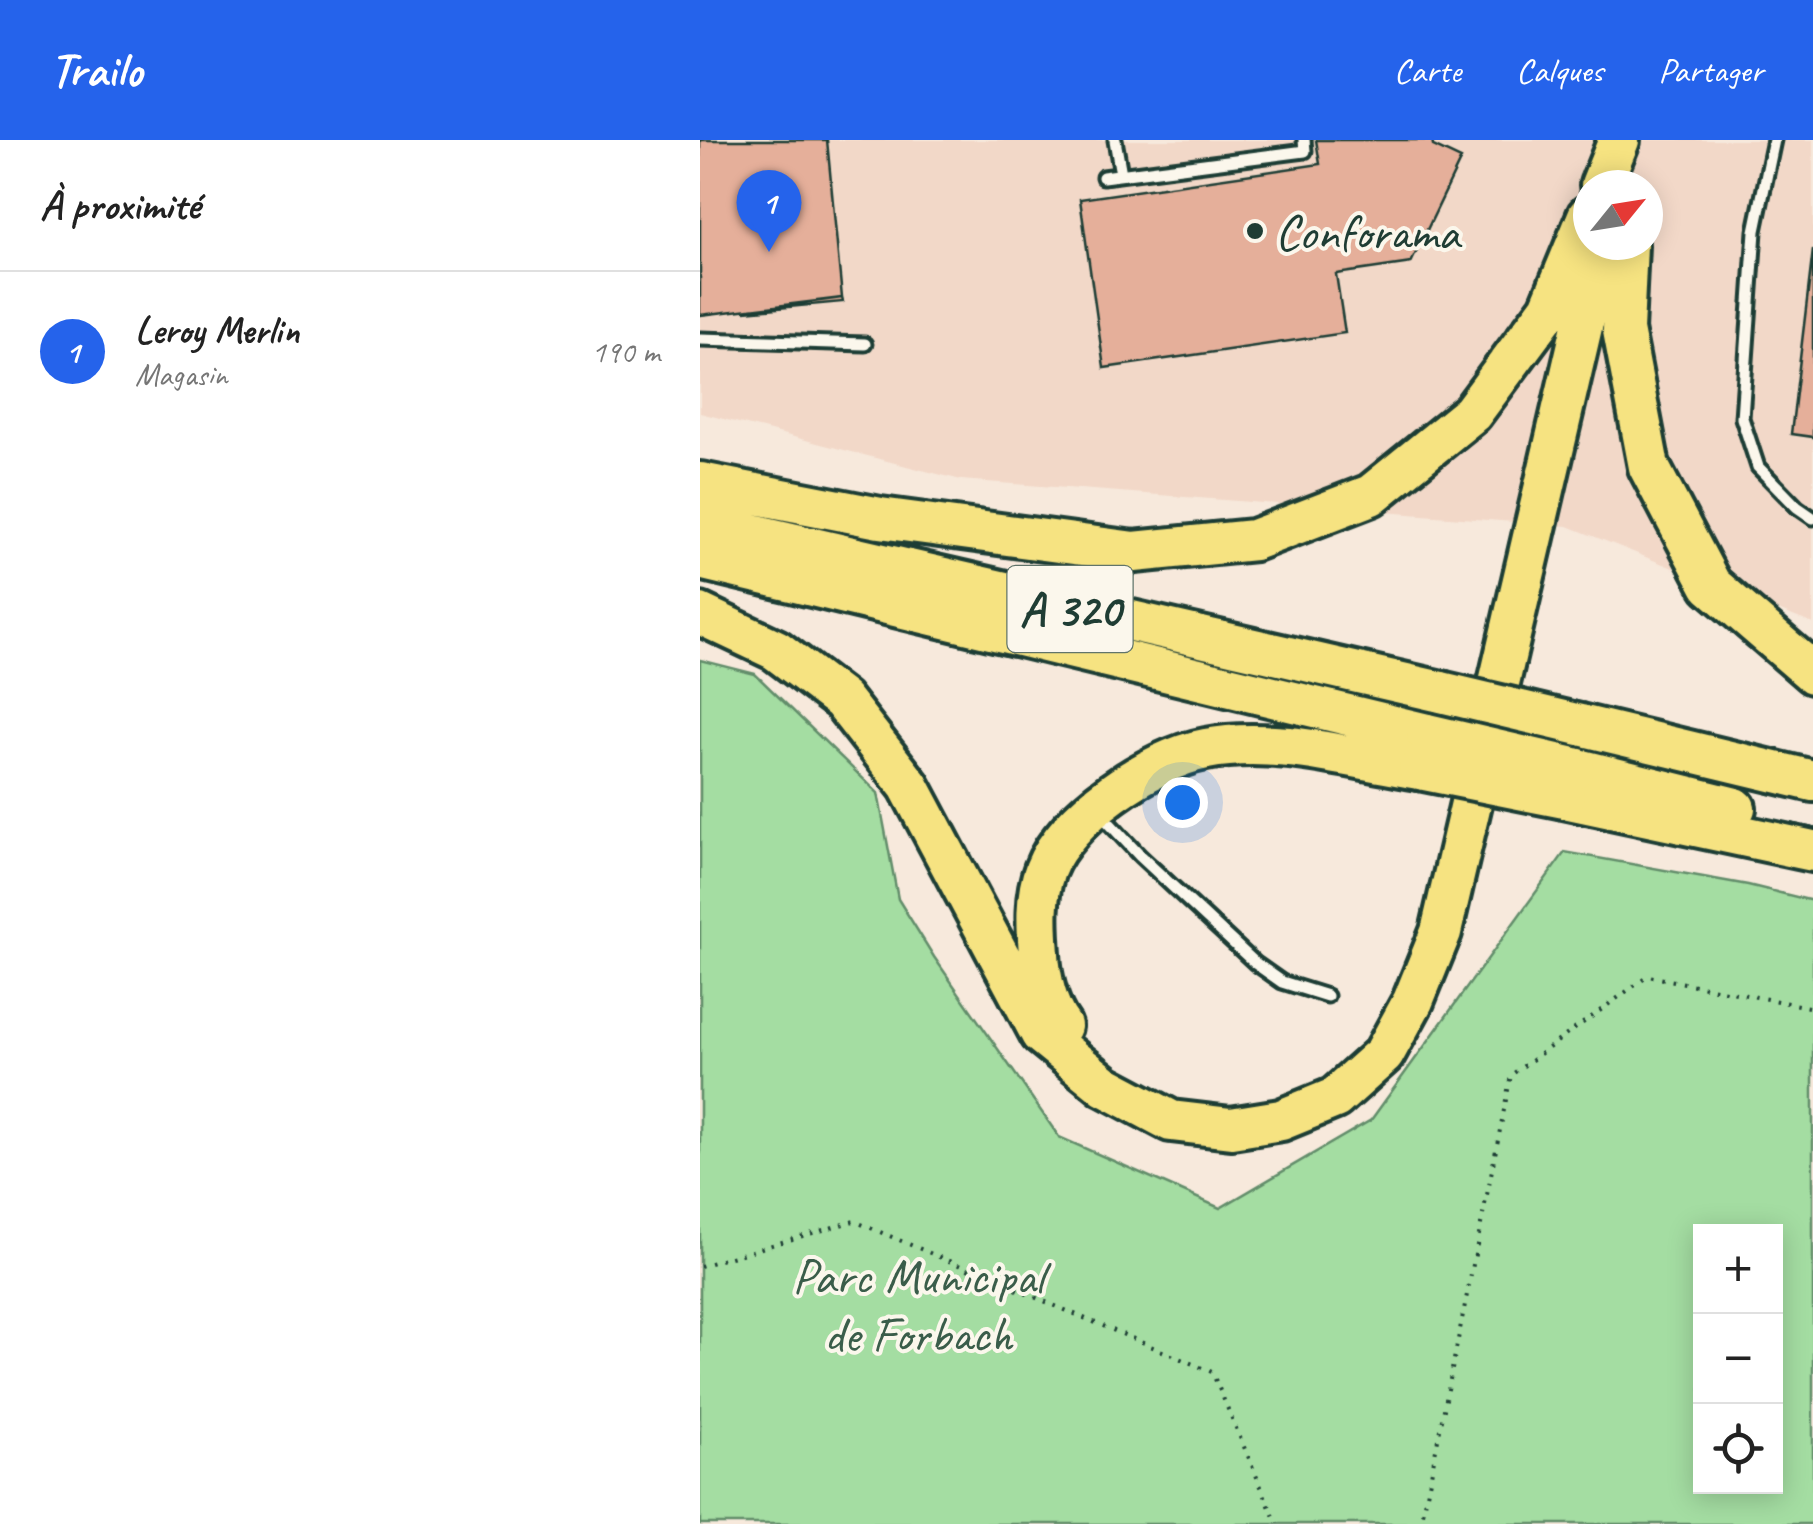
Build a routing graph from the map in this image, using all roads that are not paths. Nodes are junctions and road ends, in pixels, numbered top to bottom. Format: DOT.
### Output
graph roads {
  1 [pos="1116,140"];
  2 [pos="1304,140"];
  3 [pos="1626,140"];
  4 [pos="1774,140"];
  5 [pos="1609,170"];
  6 [pos="1619,170"];
  7 [pos="1629,170"];
  8 [pos="1121,174"];
  9 [pos="1103,177"];
  10 [pos="1573,252"];
  11 [pos="1598,260"];
  12 [pos="1627,260"];
  13 [pos="700,339"];
  14 [pos="865,344"];
  15 [pos="700,483"];
  16 [pos="1813,518"];
  17 [pos="700,522"];
  18 [pos="700,559"];
  19 [pos="700,614"];
  20 [pos="1813,674"];
  21 [pos="1423,751"];
  22 [pos="1813,781"];
  23 [pos="1569,783"];
  24 [pos="1096,808"];
  25 [pos="1813,827"];
  26 [pos="1813,851"];
  27 [pos="1327,996"];
  28 [pos="1105,1086"];
  1 -- 8 [label="lane"];
  2 -- 8 [label="lane"];
  3 -- 5 [label="highway"];
  3 -- 6 [label="highway"];
  3 -- 7 [label="highway"];
  4 -- 16 [label="lane"];
  8 -- 9 [label="lane"];
  10 -- 15 [label="highway"];
  11 -- 28 [label="highway"];
  12 -- 20 [label="highway"];
  13 -- 14 [label="lane"];
  17 -- 22 [label="highway, A 320, bridge"];
  18 -- 21 [label="highway, A 320"];
  19 -- 28 [label="highway"];
  21 -- 23 [label="highway, A 320, bridge"];
  21 -- 24 [label="highway"];
  23 -- 25 [label="highway, A 320"];
  23 -- 26 [label="highway"];
  24 -- 27 [label="lane"];
  24 -- 28 [label="highway"];
}
